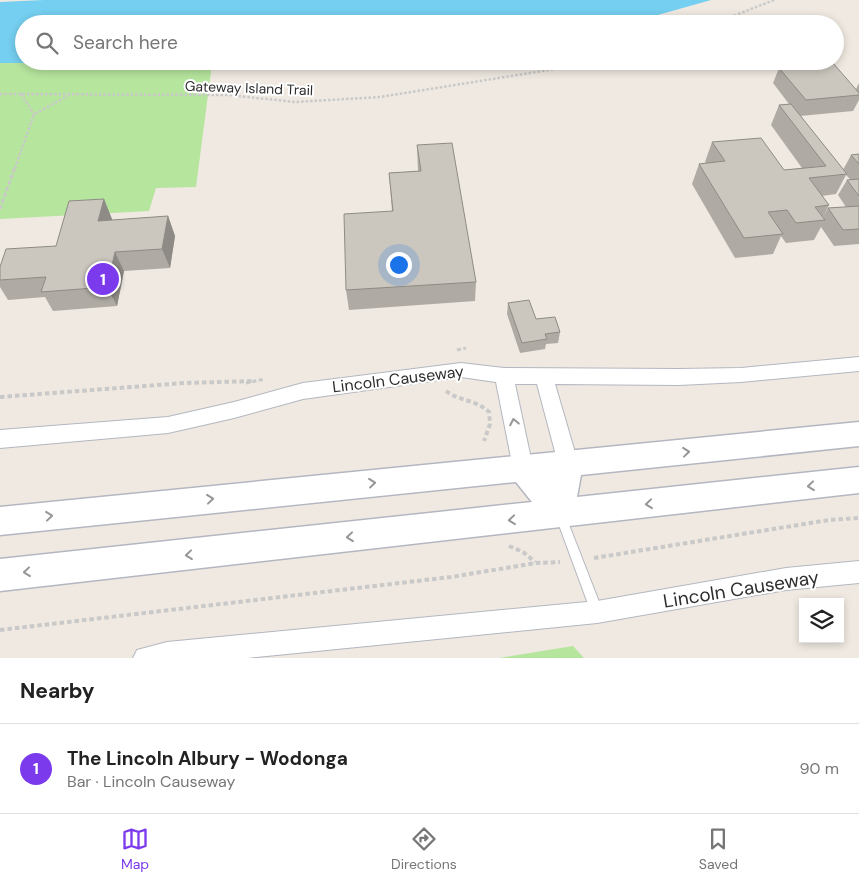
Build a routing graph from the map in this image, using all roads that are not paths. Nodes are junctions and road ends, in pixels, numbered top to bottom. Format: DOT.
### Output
graph roads {
  1 [pos="859,364"];
  2 [pos="504,376"];
  3 [pos="544,376"];
  4 [pos="859,434"];
  5 [pos="0,439"];
  6 [pos="568,463"];
  7 [pos="523,468"];
  8 [pos="859,480"];
  9 [pos="560,514"];
  10 [pos="0,521"];
  11 [pos="859,572"];
  12 [pos="0,575"];
  13 [pos="597,612"];
  14 [pos="145,658"];
  1 -- 3 [label="street, Lincoln Causeway"];
  2 -- 3 [label="street, Lincoln Causeway"];
  2 -- 5 [label="street, Lincoln Causeway"];
  7 -- 2 [label="street, one-way"];
  3 -- 6 [label="street"];
  6 -- 4 [label="main road, one-way"];
  6 -- 7 [label="main road"];
  6 -- 9 [label="main road"];
  7 -- 9 [label="main road"];
  10 -- 7 [label="main road, one-way"];
  8 -- 9 [label="main road, one-way"];
  9 -- 12 [label="main road, one-way"];
  9 -- 13 [label="lane"];
  11 -- 13 [label="street, Lincoln Causeway"];
  13 -- 14 [label="street, Lincoln Causeway"];
}
